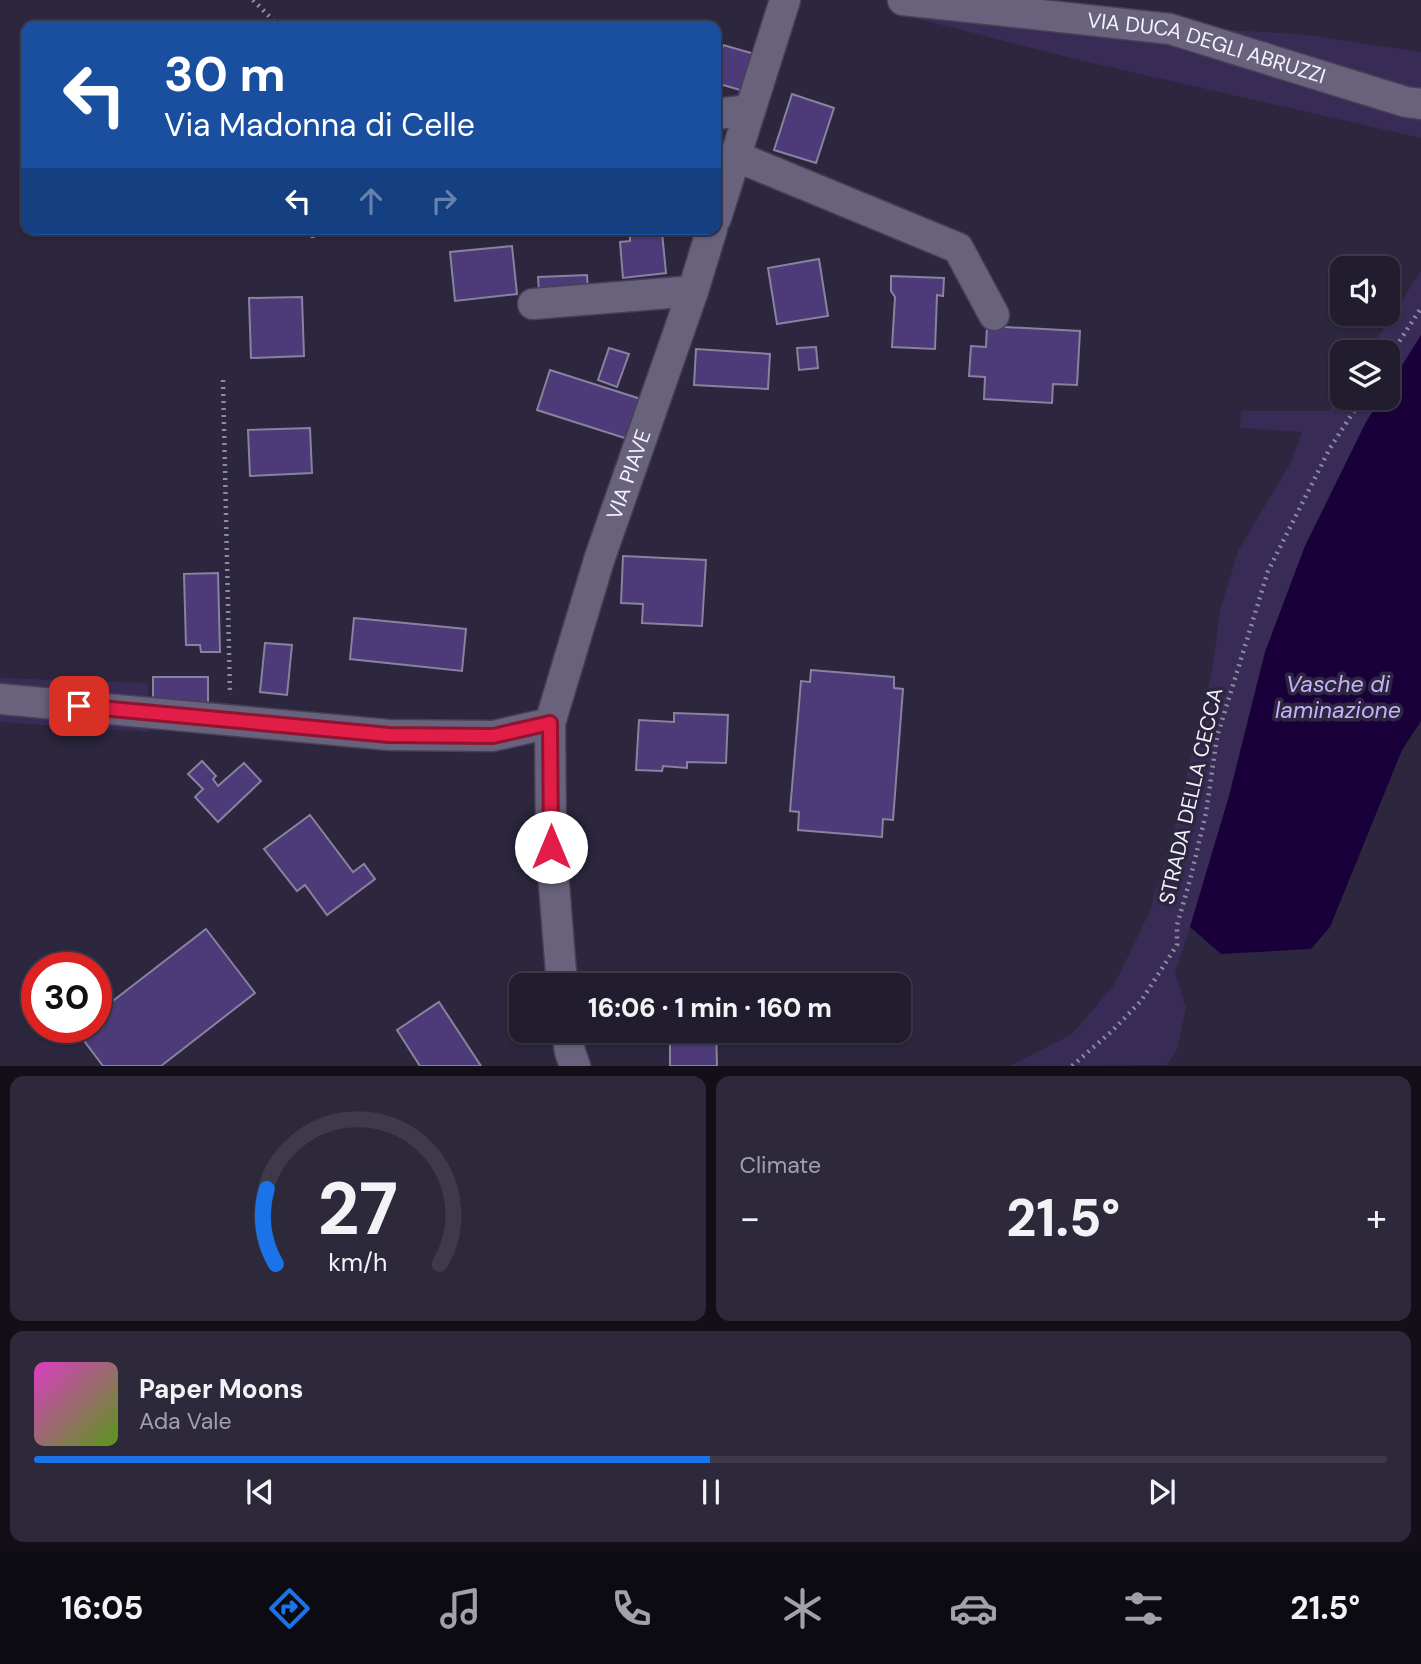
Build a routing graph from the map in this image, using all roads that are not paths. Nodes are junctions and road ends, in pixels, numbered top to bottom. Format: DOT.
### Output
graph roads {
  1 [pos="785,0"];
  2 [pos="903,0"];
  3 [pos="1421,104"];
  4 [pos="750,110"];
  5 [pos="721,113"];
  6 [pos="735,156"];
  7 [pos="721,202"];
  8 [pos="710,235"];
  9 [pos="693,291"];
  10 [pos="533,304"];
  11 [pos="994,315"];
  12 [pos="0,699"];
  13 [pos="550,723"];
  14 [pos="561,973"];
  15 [pos="569,1043"];
  16 [pos="575,1066"];
  1 -- 4 [label="street"];
  2 -- 3 [label="street, VIA DUCA DEGLI ABRUZZI"];
  4 -- 5 [label="street"];
  4 -- 6 [label="street"];
  6 -- 7 [label="street"];
  6 -- 11 [label="street"];
  8 -- 9 [label="street, VIA PIAVE"];
  9 -- 10 [label="street"];
  9 -- 13 [label="street, VIA PIAVE"];
  12 -- 13 [label="street"];
  13 -- 14 [label="street, VIA PIAVE"];
  15 -- 16 [label="street"];
}
